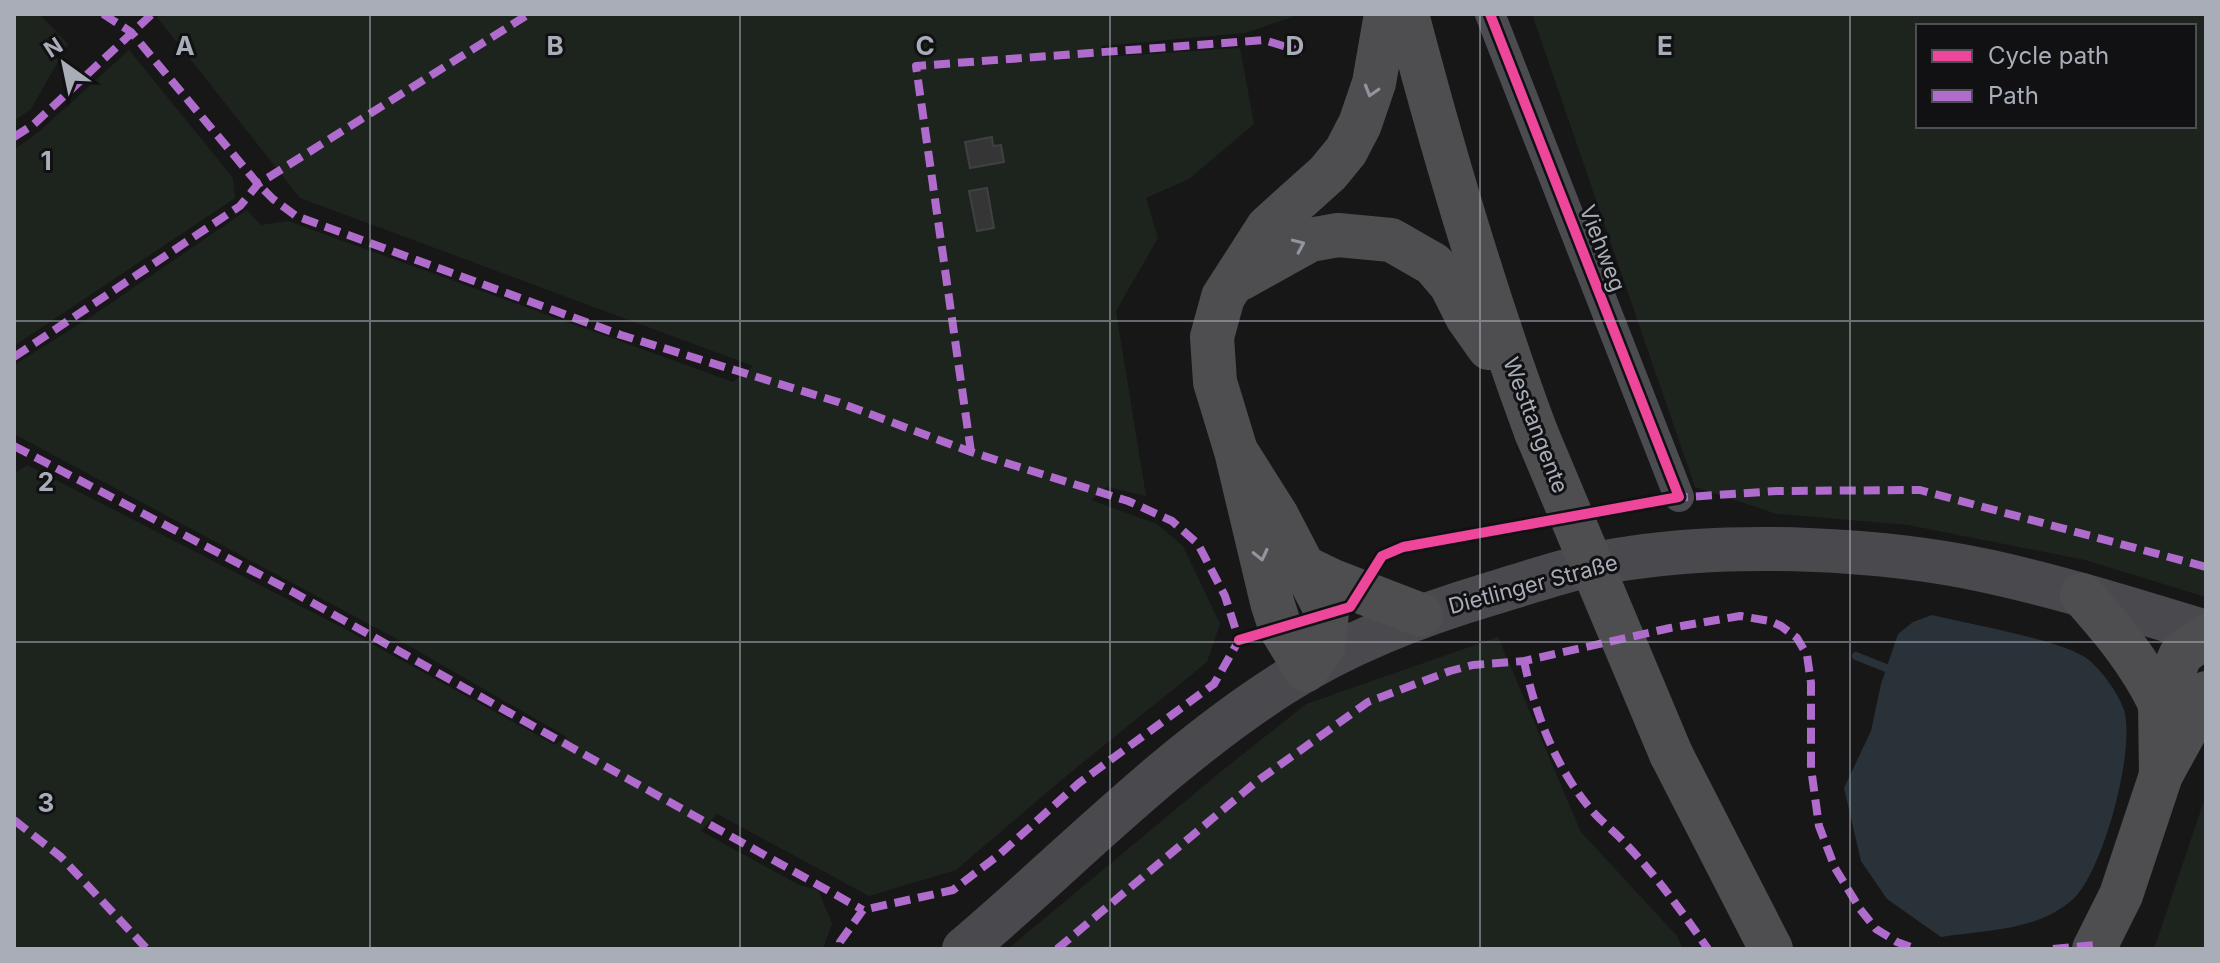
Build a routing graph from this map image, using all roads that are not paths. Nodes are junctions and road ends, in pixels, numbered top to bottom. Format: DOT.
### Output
graph roads {
  1 [pos="1386,14"];
  2 [pos="1407,14"];
  3 [pos="1490,14"];
  4 [pos="1231,284"];
  5 [pos="1521,392"];
  6 [pos="1236,451"];
  7 [pos="1679,497"];
  8 [pos="1306,568"];
  9 [pos="2082,595"];
  10 [pos="1421,615"];
  11 [pos="2206,634"];
  12 [pos="1306,670"];
  13 [pos="2206,693"];
  14 [pos="2160,704"];
  15 [pos="2161,775"];
  16 [pos="1737,887"];
  17 [pos="964,949"];
  18 [pos="1771,949"];
  19 [pos="1796,949"];
  20 [pos="2094,949"];
  1 -- 4 [label="highway, one-way"];
  2 -- 5 [label="highway, Westtangente"];
  3 -- 7 [label="street, Viehweg"];
  4 -- 5 [label="highway, one-way"];
  4 -- 6 [label="highway"];
  5 -- 16 [label="highway, Westtangente, bridge"];
  6 -- 8 [label="highway"];
  6 -- 12 [label="highway, one-way"];
  8 -- 10 [label="highway"];
  8 -- 12 [label="highway"];
  9 -- 10 [label="main road, Dietlinger Straße"];
  9 -- 11 [label="main road, Dietlinger Straße"];
  9 -- 14 [label="highway"];
  10 -- 12 [label="main road, Dietlinger Straße"];
  11 -- 14 [label="highway"];
  12 -- 17 [label="main road, Dietlinger Straße"];
  13 -- 15 [label="highway"];
  14 -- 15 [label="highway"];
  15 -- 20 [label="highway"];
  16 -- 18 [label="highway, Westtangente"];
  16 -- 19 [label="highway"];
}
